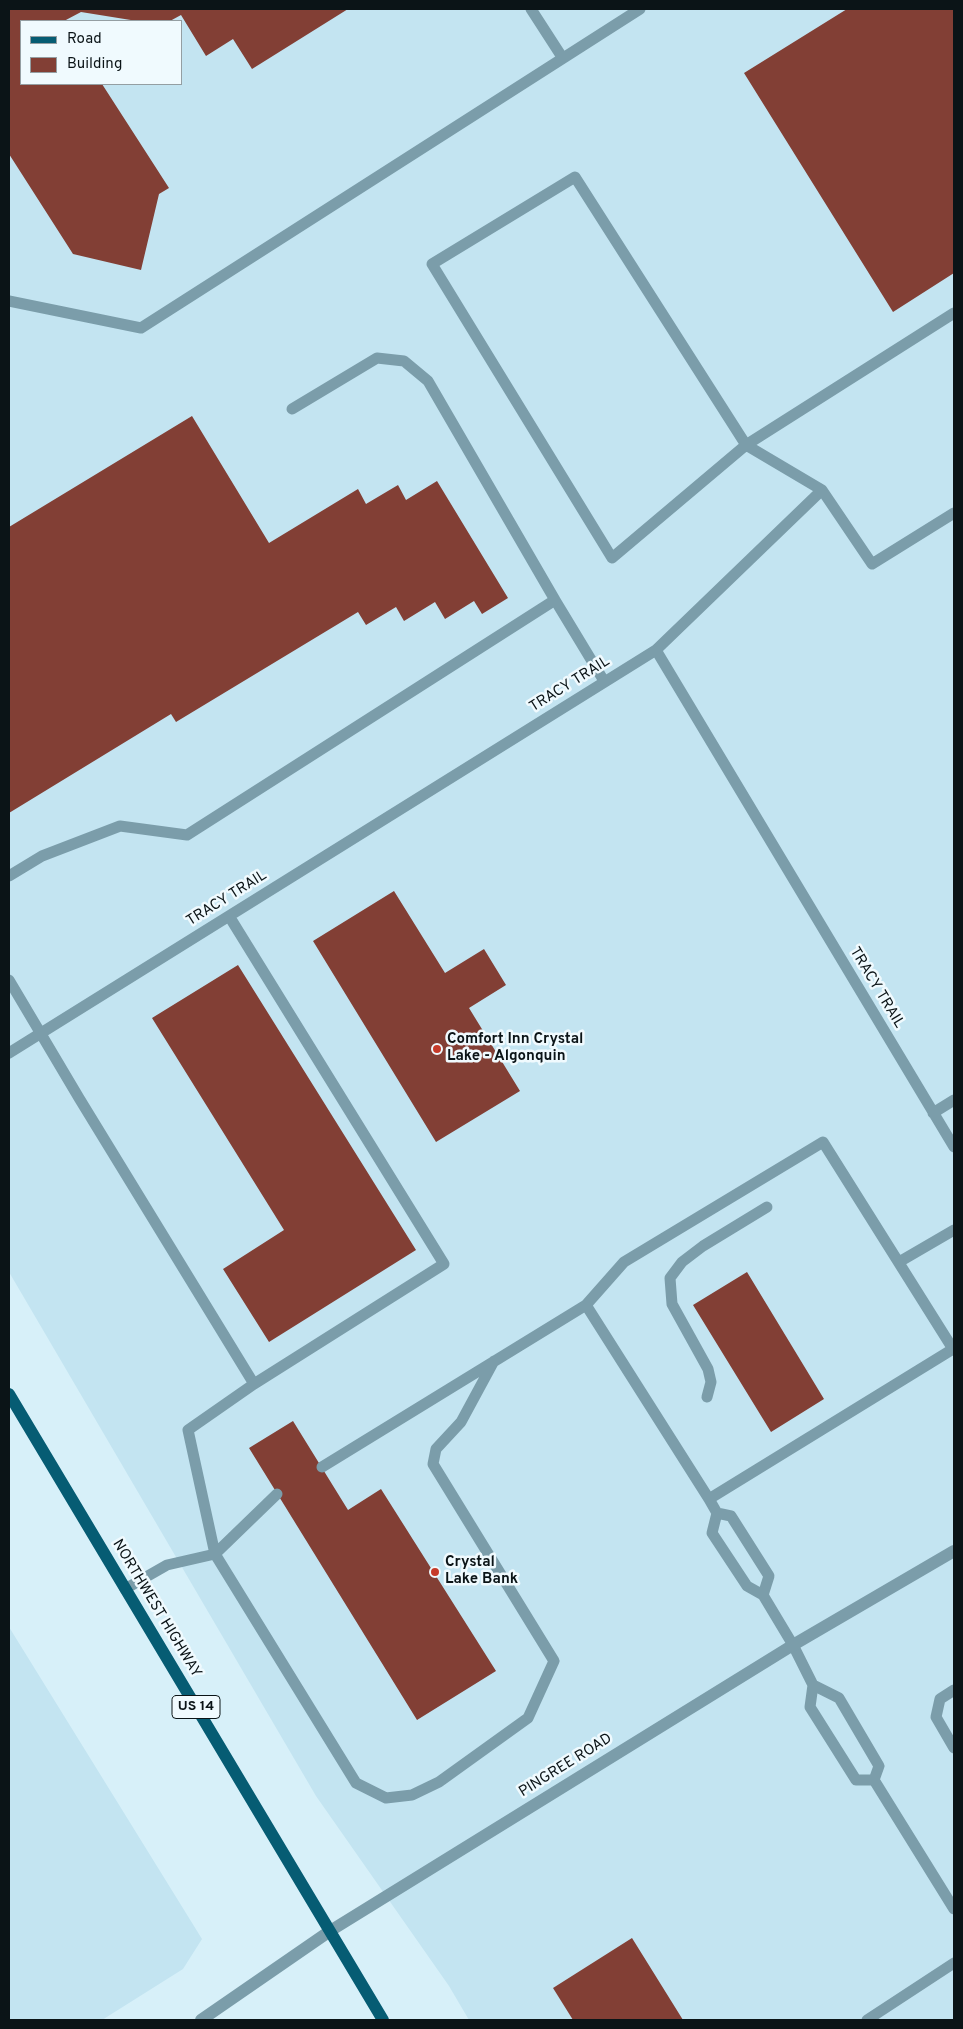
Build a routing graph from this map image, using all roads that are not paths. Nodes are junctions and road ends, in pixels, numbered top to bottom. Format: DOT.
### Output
graph roads {
  1 [pos="531,9"];
  2 [pos="640,9"];
  3 [pos="562,57"];
  4 [pos="9,300"];
  5 [pos="954,313"];
  6 [pos="292,409"];
  7 [pos="746,445"];
  8 [pos="822,490"];
  9 [pos="954,513"];
  10 [pos="555,600"];
  11 [pos="656,650"];
  12 [pos="604,681"];
  13 [pos="9,876"];
  14 [pos="229,916"];
  15 [pos="9,980"];
  16 [pos="40,1034"];
  17 [pos="9,1053"];
  18 [pos="954,1100"];
  19 [pos="934,1113"];
  20 [pos="954,1147"];
  21 [pos="766,1207"];
  22 [pos="954,1230"];
  23 [pos="899,1262"];
  24 [pos="586,1305"];
  25 [pos="494,1361"];
  26 [pos="254,1384"];
  27 [pos="9,1394"];
  28 [pos="707,1397"];
  29 [pos="322,1467"];
  30 [pos="277,1494"];
  31 [pos="709,1499"];
  32 [pos="717,1514"];
  33 [pos="954,1551"];
  34 [pos="215,1554"];
  35 [pos="125,1589"];
  36 [pos="763,1595"];
  37 [pos="793,1646"];
  38 [pos="813,1685"];
  39 [pos="954,1690"];
  40 [pos="954,1748"];
  41 [pos="874,1780"];
  42 [pos="954,1909"];
  43 [pos="330,1931"];
  44 [pos="954,1963"];
  45 [pos="203,2020"];
  46 [pos="383,2020"];
  47 [pos="867,2020"];
  1 -- 3 [label="lane"];
  2 -- 3 [label="lane"];
  3 -- 4 [label="lane"];
  5 -- 7 [label="lane"];
  6 -- 10 [label="lane"];
  7 -- 7 [label="lane"];
  7 -- 8 [label="lane"];
  8 -- 9 [label="lane"];
  8 -- 11 [label="lane"];
  10 -- 12 [label="lane"];
  10 -- 13 [label="lane"];
  11 -- 12 [label="lane, TRACY TRAIL"];
  11 -- 19 [label="lane, TRACY TRAIL"];
  12 -- 14 [label="lane, TRACY TRAIL"];
  14 -- 16 [label="lane, TRACY TRAIL"];
  14 -- 26 [label="lane"];
  15 -- 16 [label="lane"];
  16 -- 17 [label="lane, TRACY TRAIL"];
  16 -- 26 [label="lane"];
  18 -- 19 [label="lane"];
  19 -- 20 [label="lane, TRACY TRAIL"];
  21 -- 28 [label="lane"];
  22 -- 23 [label="lane"];
  23 -- 24 [label="lane"];
  23 -- 31 [label="lane"];
  24 -- 25 [label="lane"];
  24 -- 31 [label="lane"];
  25 -- 29 [label="lane"];
  25 -- 34 [label="lane"];
  26 -- 34 [label="lane"];
  27 -- 35 [label="main road, NORTHWEST HIGHWAY / US 14"];
  30 -- 34 [label="lane"];
  31 -- 32 [label="lane"];
  32 -- 36 [label="lane"];
  32 -- 36 [label="lane"];
  33 -- 37 [label="street, PINGREE ROAD"];
  34 -- 35 [label="lane"];
  35 -- 43 [label="main road, NORTHWEST HIGHWAY / US 14"];
  36 -- 37 [label="lane"];
  37 -- 38 [label="lane"];
  37 -- 43 [label="street, PINGREE ROAD"];
  38 -- 41 [label="lane"];
  38 -- 41 [label="lane"];
  39 -- 40 [label="lane"];
  41 -- 42 [label="lane"];
  43 -- 45 [label="street, PINGREE ROAD"];
  43 -- 46 [label="main road, NORTHWEST HIGHWAY / US 14"];
  44 -- 47 [label="lane"];
}
